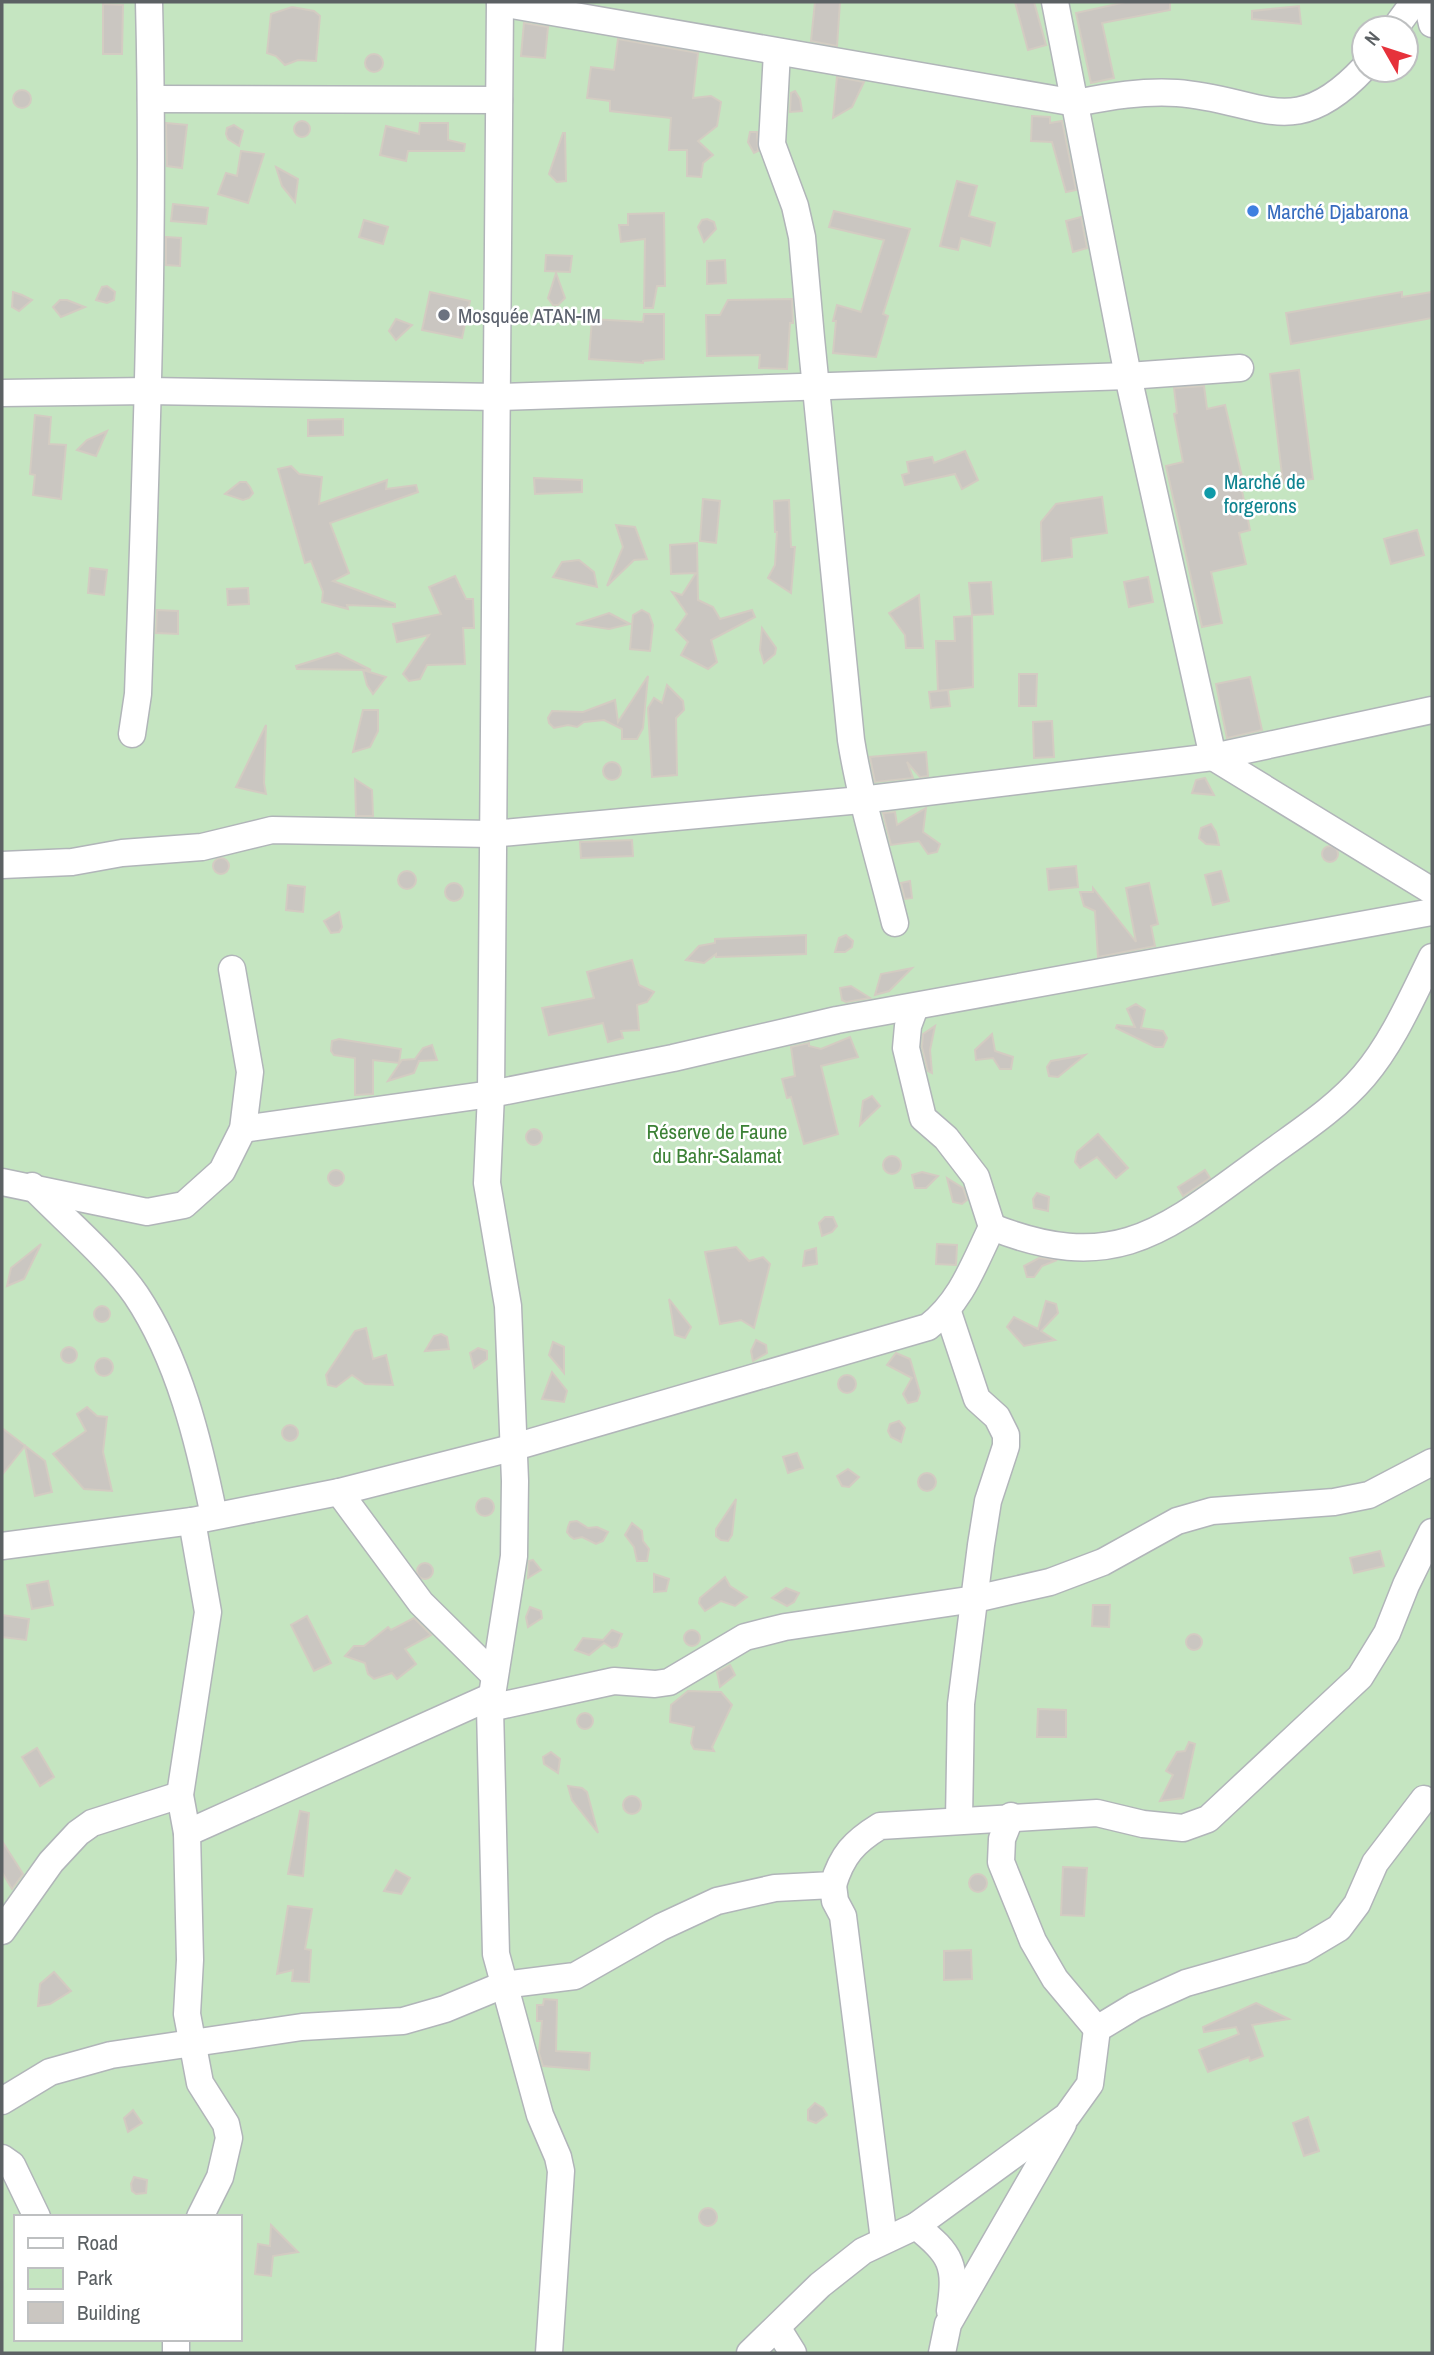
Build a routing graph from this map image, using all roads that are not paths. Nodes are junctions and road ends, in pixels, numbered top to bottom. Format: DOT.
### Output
graph roads {
  1 [pos="149,2"];
  2 [pos="500,2"];
  3 [pos="1055,2"];
  4 [pos="1427,2"];
  5 [pos="1432,24"];
  6 [pos="777,52"];
  7 [pos="1350,83"];
  8 [pos="151,99"];
  9 [pos="499,100"];
  10 [pos="1076,103"];
  11 [pos="1241,368"];
  12 [pos="1128,376"];
  13 [pos="815,387"];
  14 [pos="148,391"];
  15 [pos="2,393"];
  16 [pos="498,397"];
  17 [pos="1432,710"];
  18 [pos="132,734"];
  19 [pos="1213,757"];
  20 [pos="861,800"];
  21 [pos="491,834"];
  22 [pos="2,865"];
  23 [pos="1432,891"];
  24 [pos="1432,912"];
  25 [pos="895,923"];
  26 [pos="1432,957"];
  27 [pos="232,969"];
  28 [pos="915,1007"];
  29 [pos="491,1094"];
  30 [pos="243,1129"];
  31 [pos="2,1182"];
  32 [pos="33,1186"];
  33 [pos="992,1227"];
  34 [pos="948,1312"];
  35 [pos="511,1448"];
  36 [pos="1432,1462"];
  37 [pos="339,1492"];
  38 [pos="203,1519"];
  39 [pos="1432,1532"];
  40 [pos="2,1546"];
  41 [pos="975,1599"];
  42 [pos="491,1693"];
  43 [pos="180,1795"];
  44 [pos="1424,1799"];
  45 [pos="1012,1816"];
  46 [pos="959,1820"];
  47 [pos="187,1833"];
  48 [pos="833,1885"];
  49 [pos="2,1931"];
  50 [pos="503,1985"];
  51 [pos="1097,2029"];
  52 [pos="192,2043"];
  53 [pos="2,2101"];
  54 [pos="1067,2116"];
  55 [pos="2,2158"];
  56 [pos="36,2215"];
  57 [pos="201,2215"];
  58 [pos="916,2226"];
  59 [pos="884,2240"];
  60 [pos="948,2324"];
  61 [pos="778,2329"];
  62 [pos="549,2353"];
  63 [pos="750,2353"];
  64 [pos="793,2353"];
  65 [pos="942,2353"];
  1 -- 8 [label="street"];
  2 -- 6 [label="street"];
  2 -- 9 [label="street"];
  3 -- 10 [label="street"];
  4 -- 5 [label="street"];
  6 -- 10 [label="street"];
  6 -- 13 [label="street"];
  7 -- 10 [label="street"];
  8 -- 9 [label="street"];
  8 -- 14 [label="street"];
  9 -- 16 [label="street"];
  10 -- 12 [label="street"];
  11 -- 12 [label="street"];
  12 -- 13 [label="street"];
  12 -- 19 [label="street"];
  13 -- 16 [label="street"];
  13 -- 20 [label="street"];
  14 -- 15 [label="street"];
  14 -- 16 [label="street"];
  14 -- 18 [label="street"];
  16 -- 21 [label="street"];
  17 -- 19 [label="street"];
  19 -- 20 [label="street"];
  19 -- 23 [label="street"];
  20 -- 21 [label="street"];
  20 -- 25 [label="street"];
  21 -- 22 [label="street"];
  21 -- 29 [label="street"];
  24 -- 28 [label="street"];
  26 -- 33 [label="street"];
  27 -- 30 [label="street"];
  28 -- 29 [label="street"];
  28 -- 33 [label="street"];
  29 -- 30 [label="street"];
  29 -- 35 [label="street"];
  30 -- 32 [label="street"];
  31 -- 32 [label="street"];
  32 -- 38 [label="street"];
  33 -- 34 [label="street"];
  34 -- 35 [label="street"];
  34 -- 41 [label="street"];
  35 -- 37 [label="street"];
  35 -- 42 [label="street"];
  36 -- 41 [label="street"];
  37 -- 38 [label="street"];
  37 -- 42 [label="street"];
  38 -- 40 [label="street"];
  38 -- 43 [label="street"];
  39 -- 45 [label="street"];
  41 -- 42 [label="street"];
  41 -- 46 [label="street"];
  42 -- 47 [label="street"];
  42 -- 50 [label="street"];
  43 -- 47 [label="street"];
  43 -- 49 [label="street"];
  44 -- 51 [label="street"];
  45 -- 46 [label="street"];
  45 -- 51 [label="street"];
  46 -- 48 [label="street"];
  47 -- 52 [label="street"];
  48 -- 50 [label="street"];
  48 -- 59 [label="street"];
  50 -- 52 [label="street"];
  50 -- 62 [label="street"];
  51 -- 54 [label="street"];
  52 -- 53 [label="street"];
  52 -- 57 [label="street"];
  54 -- 58 [label="street"];
  54 -- 60 [label="street"];
  55 -- 56 [label="street"];
  58 -- 59 [label="street"];
  58 -- 60 [label="street"];
  59 -- 61 [label="street"];
  60 -- 65 [label="street"];
  61 -- 63 [label="street"];
  61 -- 64 [label="street"];
}
